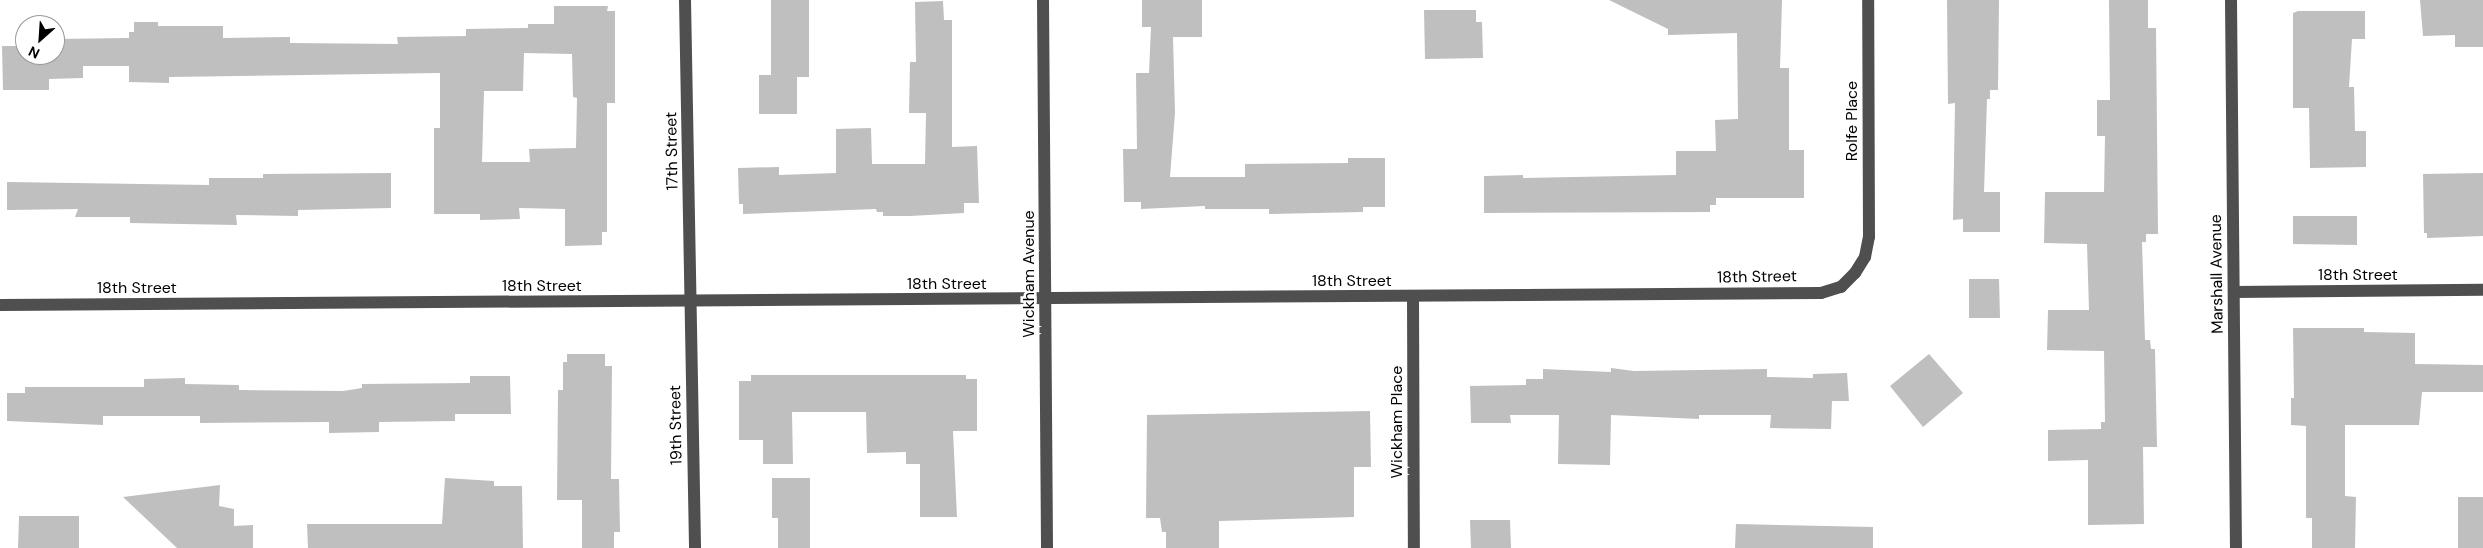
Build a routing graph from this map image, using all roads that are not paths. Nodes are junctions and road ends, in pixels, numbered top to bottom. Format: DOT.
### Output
graph roads {
  1 [pos="685,0"];
  2 [pos="1043,0"];
  3 [pos="1868,0"];
  4 [pos="2231,0"];
  5 [pos="1868,243"];
  6 [pos="2483,290"];
  7 [pos="2234,292"];
  8 [pos="1413,297"];
  9 [pos="1045,300"];
  10 [pos="690,302"];
  11 [pos="0,305"];
  12 [pos="695,548"];
  13 [pos="1047,548"];
  14 [pos="1414,548"];
  15 [pos="2236,548"];
  1 -- 10 [label="street, 17th Street"];
  2 -- 9 [label="street, Wickham Avenue"];
  3 -- 5 [label="street, Rolfe Place"];
  4 -- 7 [label="street, Marshall Avenue"];
  5 -- 8 [label="street, 18th Street"];
  6 -- 7 [label="street, 18th Street"];
  7 -- 15 [label="street, Marshall Avenue"];
  8 -- 9 [label="street, 18th Street"];
  8 -- 14 [label="street, Wickham Place"];
  9 -- 10 [label="street, 18th Street"];
  9 -- 13 [label="street, Wickham Avenue"];
  10 -- 11 [label="street, 18th Street"];
  10 -- 12 [label="street, 19th Street"];
}
